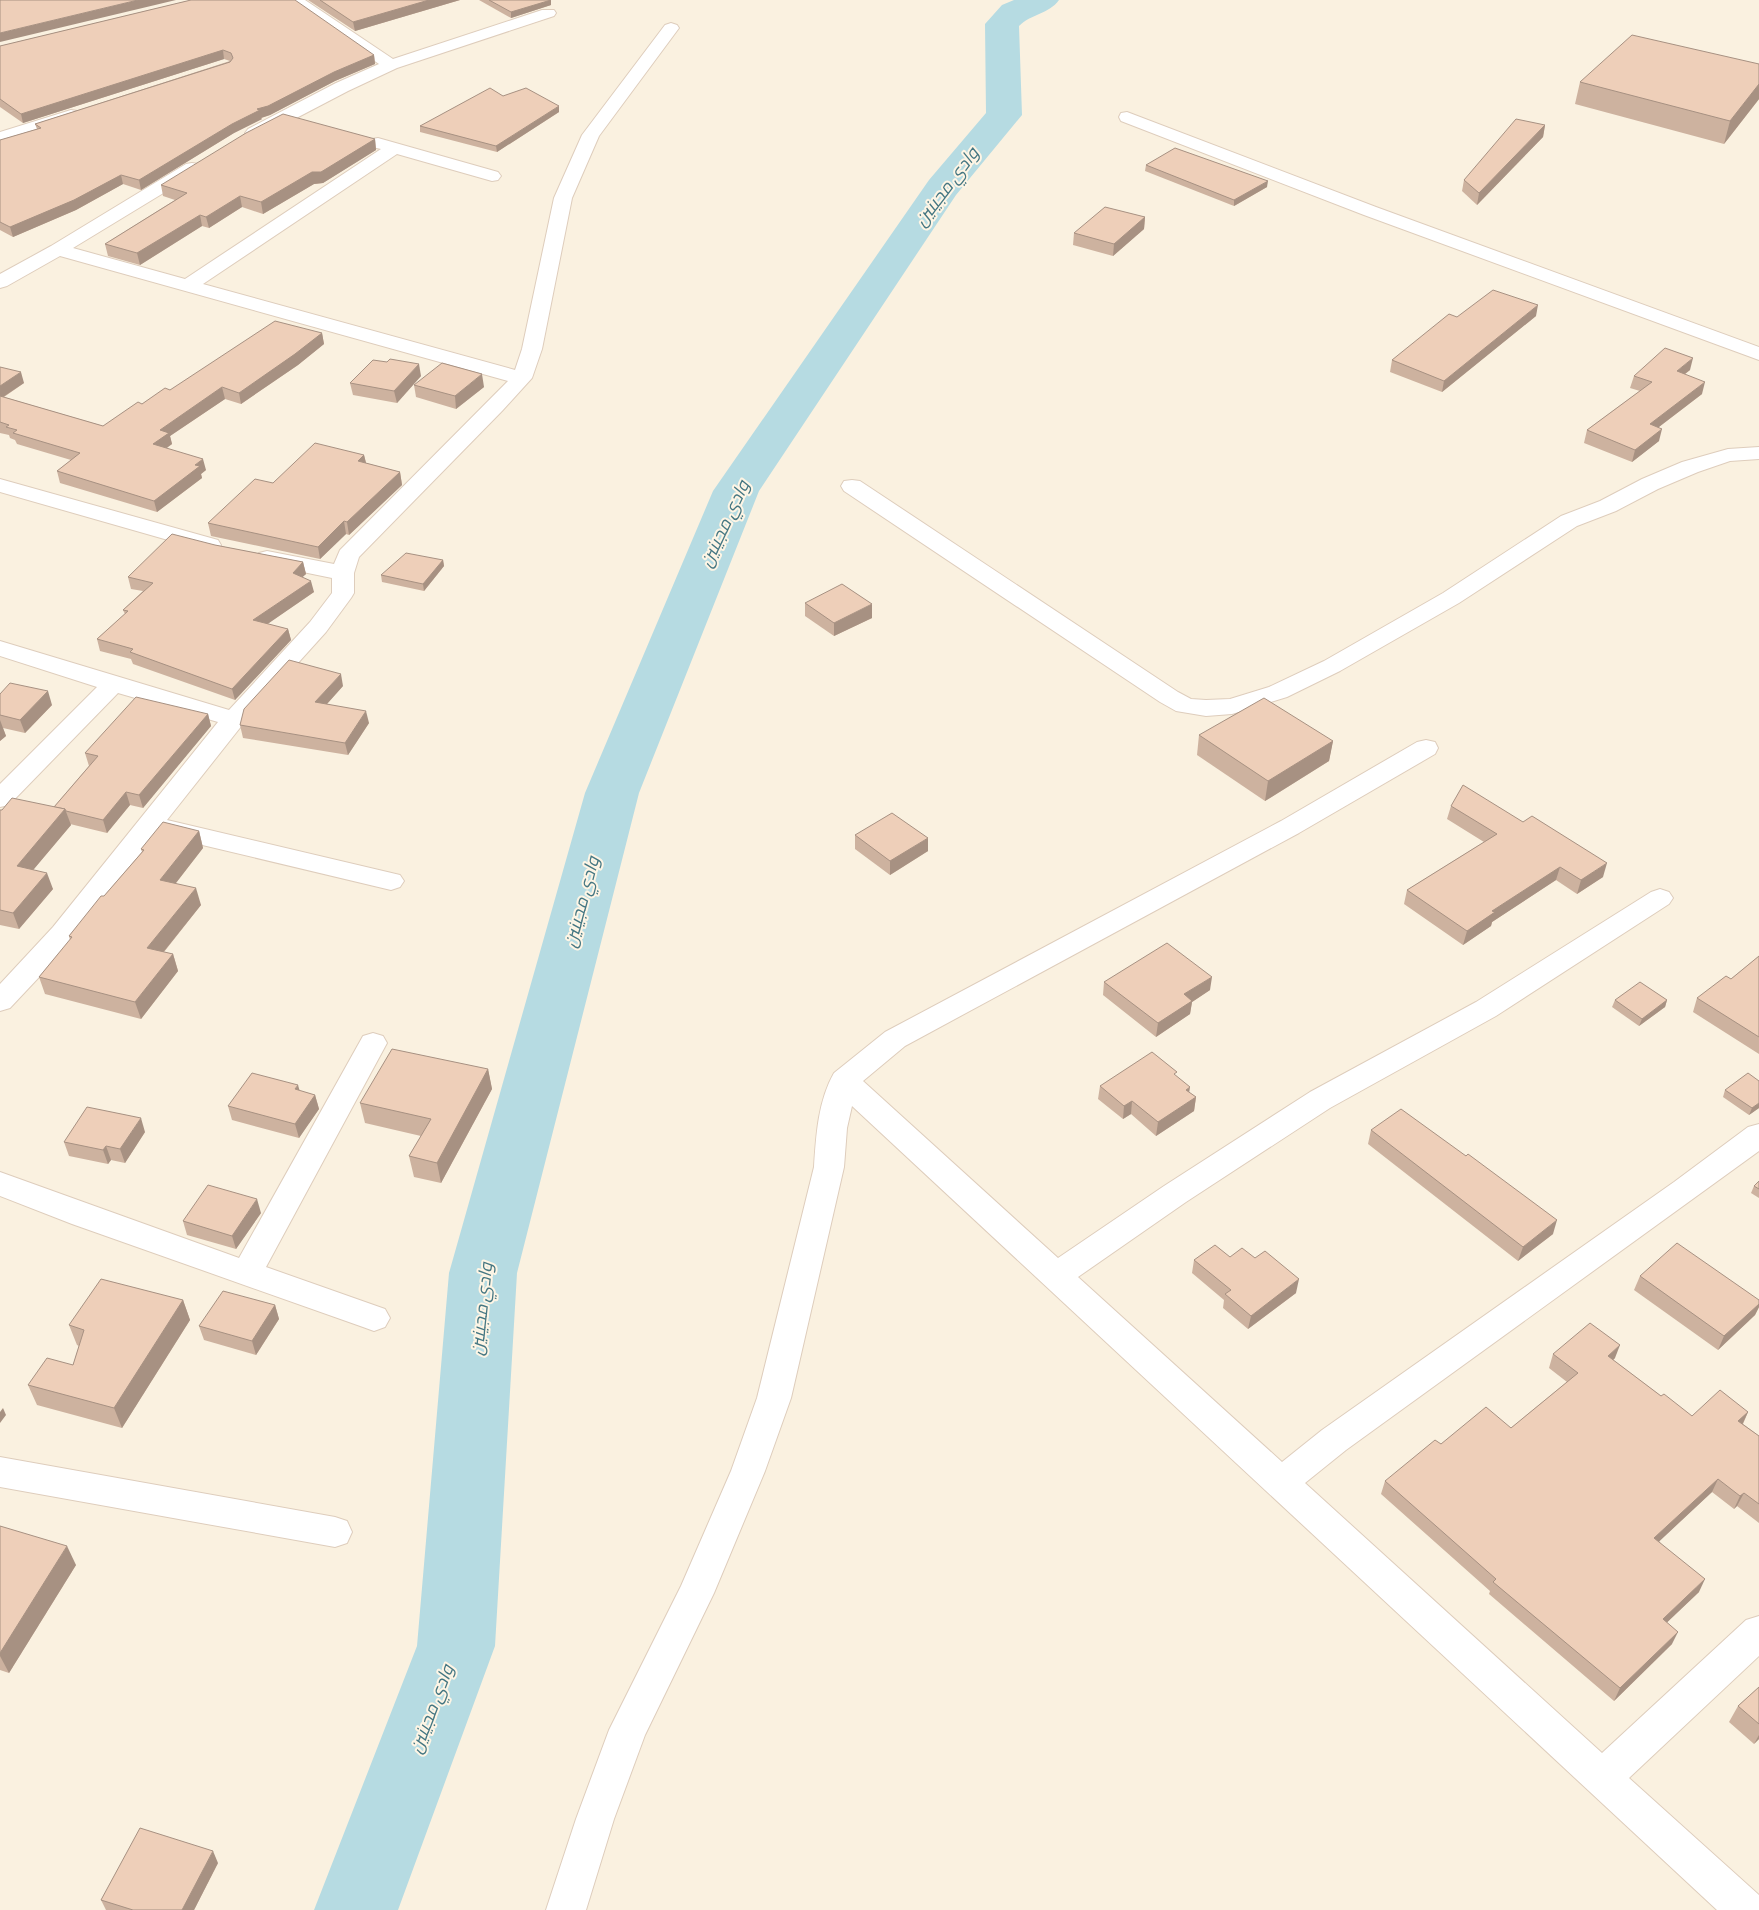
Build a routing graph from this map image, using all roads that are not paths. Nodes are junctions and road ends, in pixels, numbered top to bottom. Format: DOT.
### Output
graph roads {
  1 [pos="295,0"];
  2 [pos="548,13"];
  3 [pos="671,28"];
  4 [pos="390,65"];
  5 [pos="84,111"];
  6 [pos="286,116"];
  7 [pos="1127,117"];
  8 [pos="314,124"];
  9 [pos="359,137"];
  10 [pos="0,138"];
  11 [pos="241,139"];
  12 [pos="395,148"];
  13 [pos="208,159"];
  14 [pos="492,176"];
  15 [pos="58,250"];
  16 [pos="0,282"];
  17 [pos="187,286"];
  18 [pos="1759,354"];
  19 [pos="522,378"];
  20 [pos="1759,453"];
  21 [pos="1,486"];
  22 [pos="852,486"];
  23 [pos="343,573"];
  24 [pos="0,648"];
  25 [pos="113,684"];
  26 [pos="234,719"];
  27 [pos="1426,748"];
  28 [pos="0,799"];
  29 [pos="150,825"];
  30 [pos="391,881"];
  31 [pos="1660,898"];
  32 [pos="0,1001"];
  33 [pos="373,1043"];
  34 [pos="844,1081"];
  35 [pos="1759,1135"];
  36 [pos="0,1184"];
  37 [pos="247,1273"];
  38 [pos="1056,1276"];
  39 [pos="374,1318"];
  40 [pos="0,1472"];
  41 [pos="1281,1482"];
  42 [pos="335,1532"];
  43 [pos="1759,1632"];
  44 [pos="1602,1778"];
  45 [pos="566,1910"];
  46 [pos="1746,1910"];
  1 -- 4 [label="street"];
  2 -- 4 [label="street"];
  3 -- 19 [label="street"];
  4 -- 6 [label="street"];
  5 -- 10 [label="street"];
  6 -- 8 [label="street"];
  6 -- 11 [label="street"];
  7 -- 18 [label="street"];
  9 -- 12 [label="street"];
  12 -- 14 [label="street"];
  12 -- 17 [label="street"];
  13 -- 15 [label="street"];
  15 -- 16 [label="street"];
  15 -- 17 [label="street"];
  17 -- 19 [label="street"];
  19 -- 23 [label="street"];
  20 -- 22 [label="street"];
  21 -- 23 [label="street"];
  23 -- 26 [label="street"];
  24 -- 25 [label="street"];
  25 -- 26 [label="street"];
  25 -- 28 [label="street"];
  26 -- 29 [label="street"];
  27 -- 34 [label="street"];
  29 -- 30 [label="street"];
  29 -- 32 [label="street"];
  31 -- 38 [label="street"];
  33 -- 37 [label="street"];
  34 -- 38 [label="street"];
  34 -- 45 [label="street"];
  35 -- 41 [label="street"];
  36 -- 37 [label="street"];
  37 -- 39 [label="street"];
  38 -- 41 [label="street"];
  40 -- 42 [label="street"];
  41 -- 44 [label="street"];
  43 -- 44 [label="street"];
  44 -- 46 [label="street"];
}
